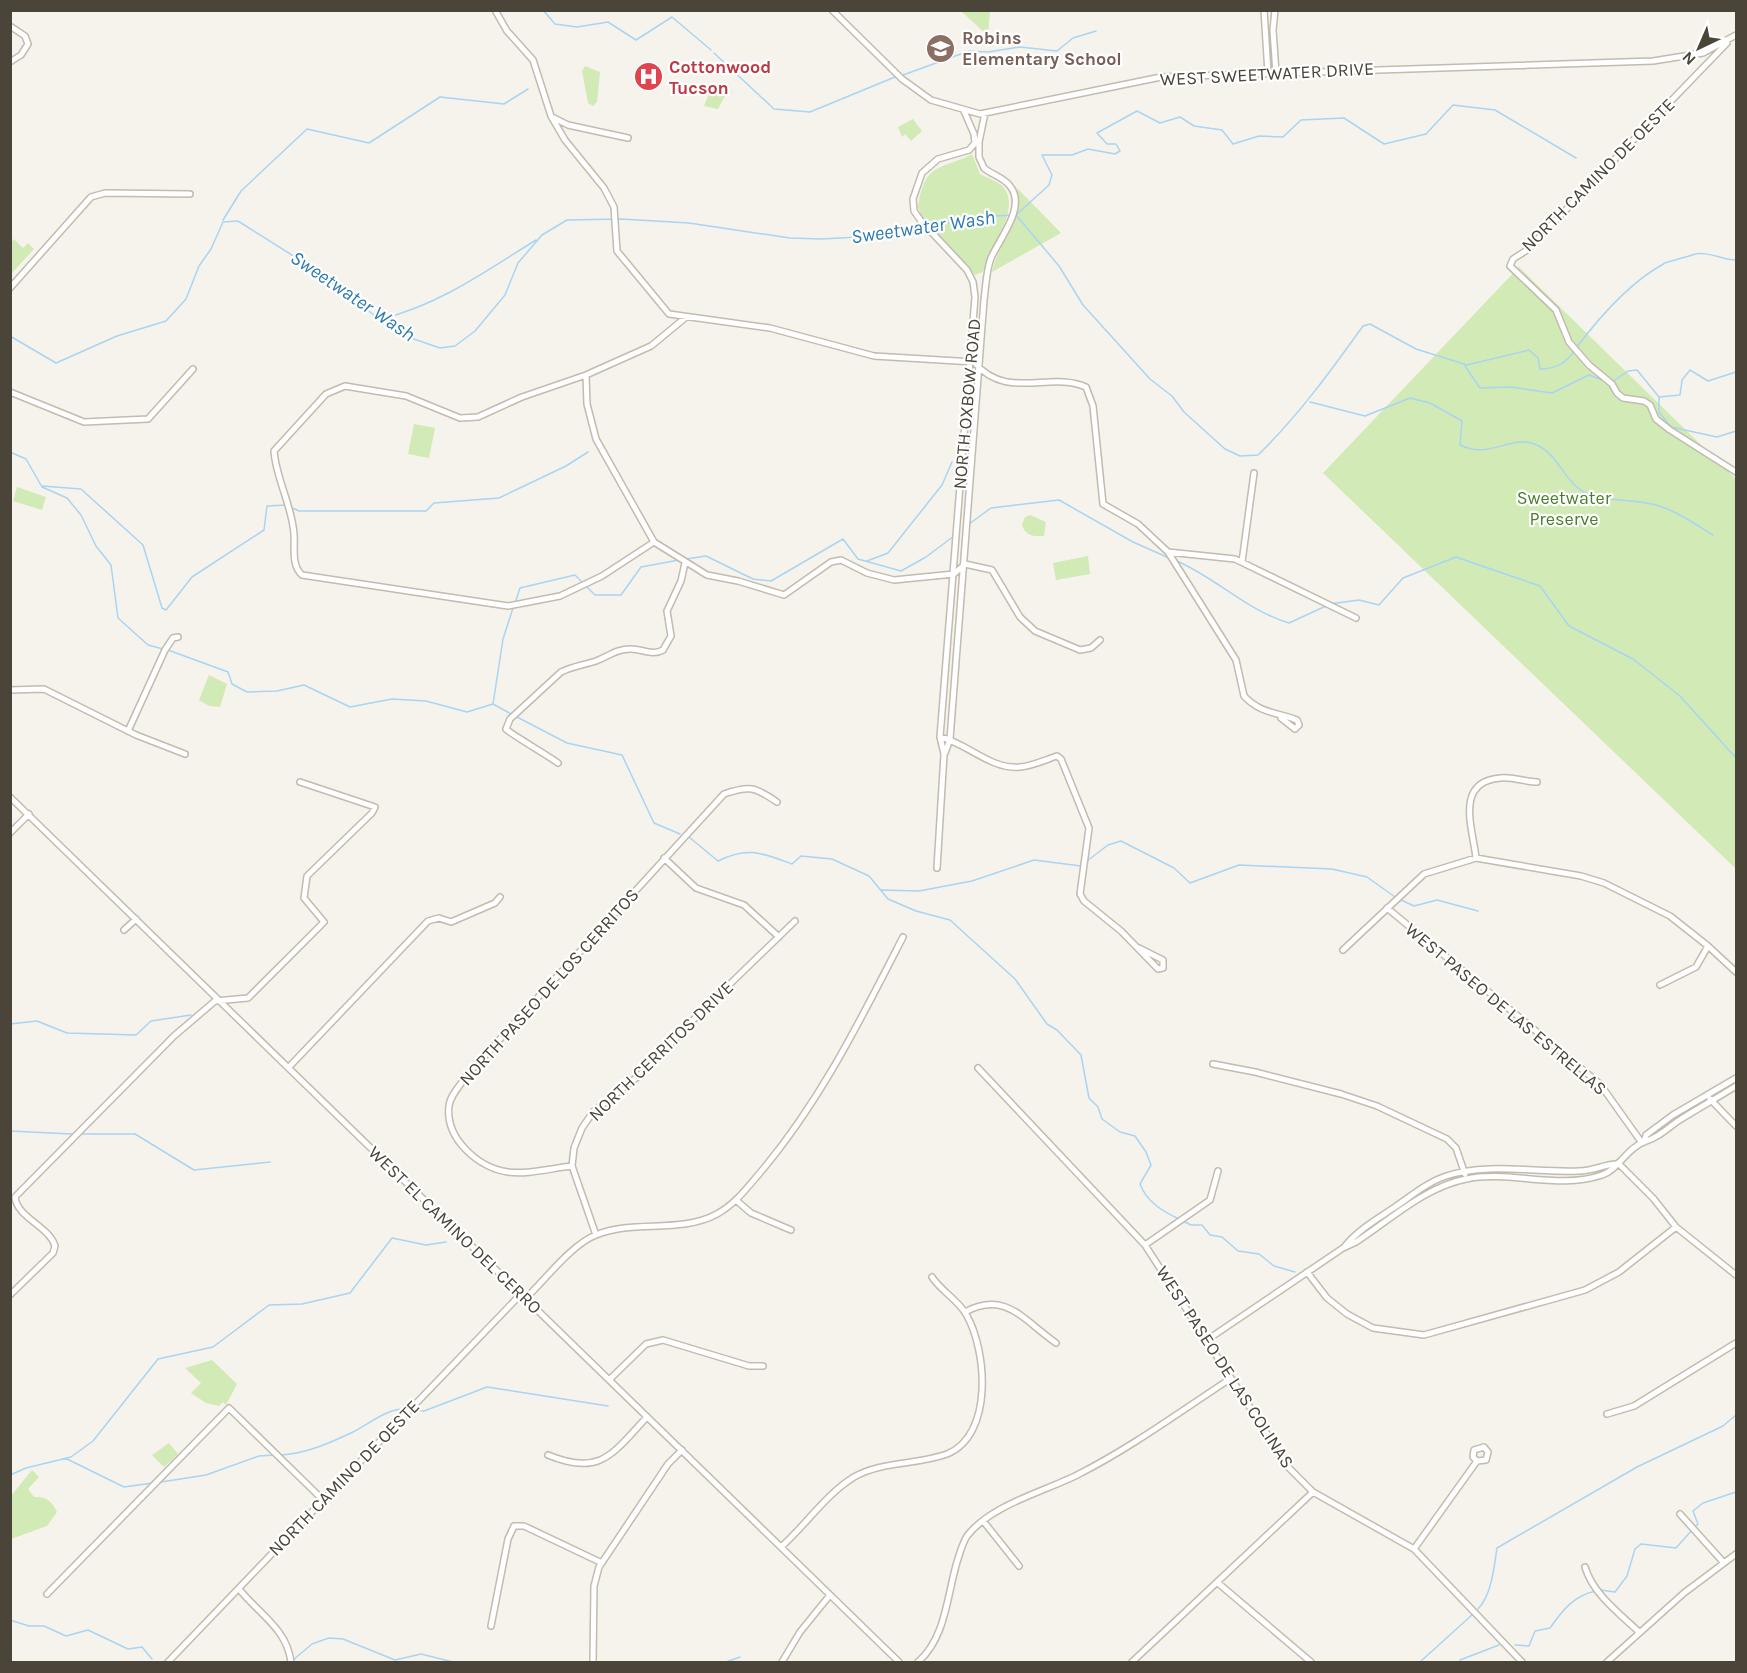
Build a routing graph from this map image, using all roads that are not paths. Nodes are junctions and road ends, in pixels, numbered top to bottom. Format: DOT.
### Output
graph roads {
  1 [pos="495,10"];
  2 [pos="832,10"];
  3 [pos="1264,10"];
  4 [pos="1275,10"];
  5 [pos="10,26"];
  6 [pos="1736,35"];
  7 [pos="10,62"];
  8 [pos="1268,73"];
  9 [pos="1276,73"];
  10 [pos="964,111"];
  11 [pos="985,113"];
  12 [pos="551,116"];
  13 [pos="628,138"];
  14 [pos="190,194"];
  15 [pos="10,288"];
  16 [pos="685,318"];
  17 [pos="969,362"];
  18 [pos="979,368"];
  19 [pos="193,369"];
  20 [pos="586,375"];
  21 [pos="10,392"];
  22 [pos="1737,472"];
  23 [pos="1254,473"];
  24 [pos="654,542"];
  25 [pos="1168,552"];
  26 [pos="1242,562"];
  27 [pos="685,563"];
  28 [pos="965,564"];
  29 [pos="954,574"];
  30 [pos="1356,618"];
  31 [pos="178,637"];
  32 [pos="1100,640"];
  33 [pos="10,690"];
  34 [pos="1281,717"];
  35 [pos="128,731"];
  36 [pos="940,737"];
  37 [pos="950,740"];
  38 [pos="185,754"];
  39 [pos="944,754"];
  40 [pos="558,763"];
  41 [pos="300,782"];
  42 [pos="1537,782"];
  43 [pos="10,797"];
  44 [pos="777,802"];
  45 [pos="29,814"];
  46 [pos="10,833"];
  47 [pos="664,858"];
  48 [pos="1476,858"];
  49 [pos="937,868"];
  50 [pos="500,897"];
  51 [pos="1387,908"];
  52 [pos="136,919"];
  53 [pos="795,921"];
  54 [pos="124,930"];
  55 [pos="779,937"];
  56 [pos="903,937"];
  57 [pos="1708,946"];
  58 [pos="1139,948"];
  59 [pos="1343,950"];
  60 [pos="1737,972"];
  61 [pos="1660,985"];
  62 [pos="218,999"];
  63 [pos="1213,1064"];
  64 [pos="289,1067"];
  65 [pos="978,1068"];
  66 [pos="1737,1078"];
  67 [pos="1737,1086"];
  68 [pos="1707,1095"];
  69 [pos="1712,1102"];
  70 [pos="1737,1126"];
  71 [pos="1643,1142"];
  72 [pos="1617,1164"];
  73 [pos="572,1166"];
  74 [pos="1218,1171"];
  75 [pos="1465,1175"];
  76 [pos="737,1201"];
  77 [pos="1676,1227"];
  78 [pos="791,1230"];
  79 [pos="596,1235"];
  80 [pos="1145,1245"];
  81 [pos="1307,1272"];
  82 [pos="1737,1275"];
  83 [pos="932,1277"];
  84 [pos="10,1295"];
  85 [pos="523,1296"];
  86 [pos="965,1312"];
  87 [pos="1207,1340"];
  88 [pos="1056,1342"];
  89 [pos="1737,1343"];
  90 [pos="763,1366"];
  91 [pos="1230,1379"];
  92 [pos="609,1380"];
  93 [pos="1607,1414"];
  94 [pos="647,1417"];
  95 [pos="682,1450"];
  96 [pos="548,1455"];
  97 [pos="1477,1461"];
  98 [pos="1313,1492"];
  99 [pos="322,1499"];
  100 [pos="1680,1514"];
  101 [pos="984,1522"];
  102 [pos="781,1547"];
  103 [pos="1414,1549"];
  104 [pos="1737,1554"];
  105 [pos="602,1563"];
  106 [pos="1724,1563"];
  107 [pos="1019,1566"];
  108 [pos="1585,1567"];
  109 [pos="1218,1583"];
  110 [pos="239,1589"];
  111 [pos="47,1594"];
  112 [pos="830,1595"];
  113 [pos="491,1626"];
  114 [pos="1639,1632"];
  115 [pos="168,1662"];
  116 [pos="291,1662"];
  117 [pos="593,1662"];
  118 [pos="782,1662"];
  119 [pos="899,1662"];
  120 [pos="918,1662"];
  121 [pos="1132,1662"];
  122 [pos="1311,1662"];
  123 [pos="1522,1662"];
  124 [pos="1607,1662"];
  1 -- 12 [label="street"];
  2 -- 10 [label="street, WEST SWEETWATER DRIVE"];
  3 -- 8 [label="street"];
  4 -- 9 [label="street"];
  5 -- 7 [label="street"];
  6 -- 9 [label="street, WEST SWEETWATER DRIVE"];
  6 -- 22 [label="street, NORTH CAMINO DE OESTE"];
  8 -- 9 [label="street, WEST SWEETWATER DRIVE"];
  8 -- 11 [label="street, WEST SWEETWATER DRIVE"];
  10 -- 11 [label="street, WEST SWEETWATER DRIVE"];
  10 -- 17 [label="street, NORTH OXBOW ROAD"];
  11 -- 18 [label="street, NORTH OXBOW ROAD"];
  12 -- 13 [label="street"];
  12 -- 16 [label="street"];
  14 -- 15 [label="street"];
  16 -- 17 [label="street"];
  16 -- 20 [label="street"];
  17 -- 18 [label="street"];
  17 -- 29 [label="street, NORTH OXBOW ROAD"];
  18 -- 25 [label="street"];
  18 -- 28 [label="street, NORTH OXBOW ROAD"];
  19 -- 21 [label="street"];
  20 -- 24 [label="street"];
  20 -- 24 [label="street"];
  23 -- 26 [label="street"];
  24 -- 27 [label="street"];
  25 -- 26 [label="street"];
  25 -- 34 [label="street"];
  26 -- 30 [label="street"];
  27 -- 29 [label="street"];
  27 -- 40 [label="street"];
  28 -- 29 [label="street"];
  28 -- 32 [label="street"];
  28 -- 37 [label="street, NORTH OXBOW ROAD"];
  29 -- 36 [label="street, NORTH OXBOW ROAD"];
  31 -- 35 [label="street"];
  33 -- 35 [label="street"];
  35 -- 38 [label="street"];
  36 -- 37 [label="street"];
  36 -- 39 [label="street, NORTH OXBOW ROAD"];
  37 -- 39 [label="street, NORTH OXBOW ROAD"];
  37 -- 58 [label="street"];
  39 -- 49 [label="street, NORTH OXBOW ROAD"];
  41 -- 62 [label="street"];
  42 -- 48 [label="street"];
  43 -- 45 [label="street, WEST EL CAMINO DEL CERRO"];
  44 -- 47 [label="street, NORTH PASEO DE LOS CERRITOS"];
  45 -- 46 [label="street"];
  45 -- 52 [label="street, WEST EL CAMINO DEL CERRO"];
  47 -- 55 [label="street"];
  47 -- 73 [label="street, NORTH PASEO DE LOS CERRITOS"];
  48 -- 51 [label="street"];
  48 -- 57 [label="street"];
  50 -- 64 [label="street"];
  51 -- 59 [label="street"];
  51 -- 71 [label="street, WEST PASEO DE LAS ESTRELLAS"];
  52 -- 54 [label="street"];
  52 -- 62 [label="street, WEST EL CAMINO DEL CERRO"];
  53 -- 55 [label="street, NORTH CERRITOS DRIVE"];
  55 -- 73 [label="street, NORTH CERRITOS DRIVE"];
  56 -- 76 [label="street, NORTH CAMINO DE OESTE"];
  57 -- 60 [label="street"];
  57 -- 61 [label="street"];
  58 -- 58 [label="street"];
  62 -- 64 [label="street, WEST EL CAMINO DEL CERRO"];
  62 -- 84 [label="street"];
  63 -- 75 [label="street"];
  64 -- 85 [label="street, WEST EL CAMINO DEL CERRO"];
  65 -- 80 [label="street, WEST PASEO DE LAS COLINAS"];
  66 -- 68 [label="street"];
  67 -- 69 [label="street"];
  68 -- 69 [label="street"];
  68 -- 71 [label="street"];
  69 -- 70 [label="street"];
  69 -- 71 [label="street"];
  71 -- 72 [label="street"];
  72 -- 75 [label="street"];
  72 -- 77 [label="street"];
  73 -- 79 [label="street"];
  74 -- 80 [label="street"];
  75 -- 81 [label="street"];
  76 -- 78 [label="street"];
  76 -- 79 [label="street, NORTH CAMINO DE OESTE"];
  77 -- 81 [label="street"];
  77 -- 82 [label="street"];
  79 -- 85 [label="street, NORTH CAMINO DE OESTE"];
  80 -- 87 [label="street, WEST PASEO DE LAS COLINAS"];
  81 -- 87 [label="street"];
  83 -- 86 [label="street"];
  85 -- 92 [label="street, WEST EL CAMINO DEL CERRO"];
  85 -- 99 [label="street, NORTH CAMINO DE OESTE"];
  86 -- 88 [label="street"];
  86 -- 102 [label="street"];
  87 -- 91 [label="street, WEST PASEO DE LAS COLINAS"];
  89 -- 93 [label="street"];
  90 -- 92 [label="street"];
  91 -- 98 [label="street, WEST PASEO DE LAS COLINAS"];
  91 -- 101 [label="street"];
  92 -- 94 [label="street, WEST EL CAMINO DEL CERRO"];
  94 -- 95 [label="street, WEST EL CAMINO DEL CERRO"];
  94 -- 96 [label="street"];
  95 -- 102 [label="street, WEST EL CAMINO DEL CERRO"];
  95 -- 105 [label="street"];
  97 -- 103 [label="street"];
  98 -- 103 [label="street, WEST PASEO DE LAS COLINAS"];
  98 -- 109 [label="street"];
  99 -- 110 [label="street, NORTH CAMINO DE OESTE"];
  99 -- 111 [label="street"];
  100 -- 106 [label="street"];
  101 -- 107 [label="street"];
  101 -- 120 [label="street"];
  102 -- 112 [label="street, WEST EL CAMINO DEL CERRO"];
  103 -- 123 [label="street, WEST PASEO DE LAS COLINAS"];
  104 -- 106 [label="street"];
  105 -- 113 [label="street"];
  105 -- 117 [label="street"];
  106 -- 114 [label="street"];
  108 -- 114 [label="street"];
  109 -- 121 [label="street"];
  109 -- 122 [label="street"];
  110 -- 115 [label="street, NORTH CAMINO DE OESTE"];
  110 -- 116 [label="street"];
  112 -- 118 [label="street"];
  112 -- 119 [label="street, WEST EL CAMINO DEL CERRO"];
  114 -- 124 [label="street"];
}
